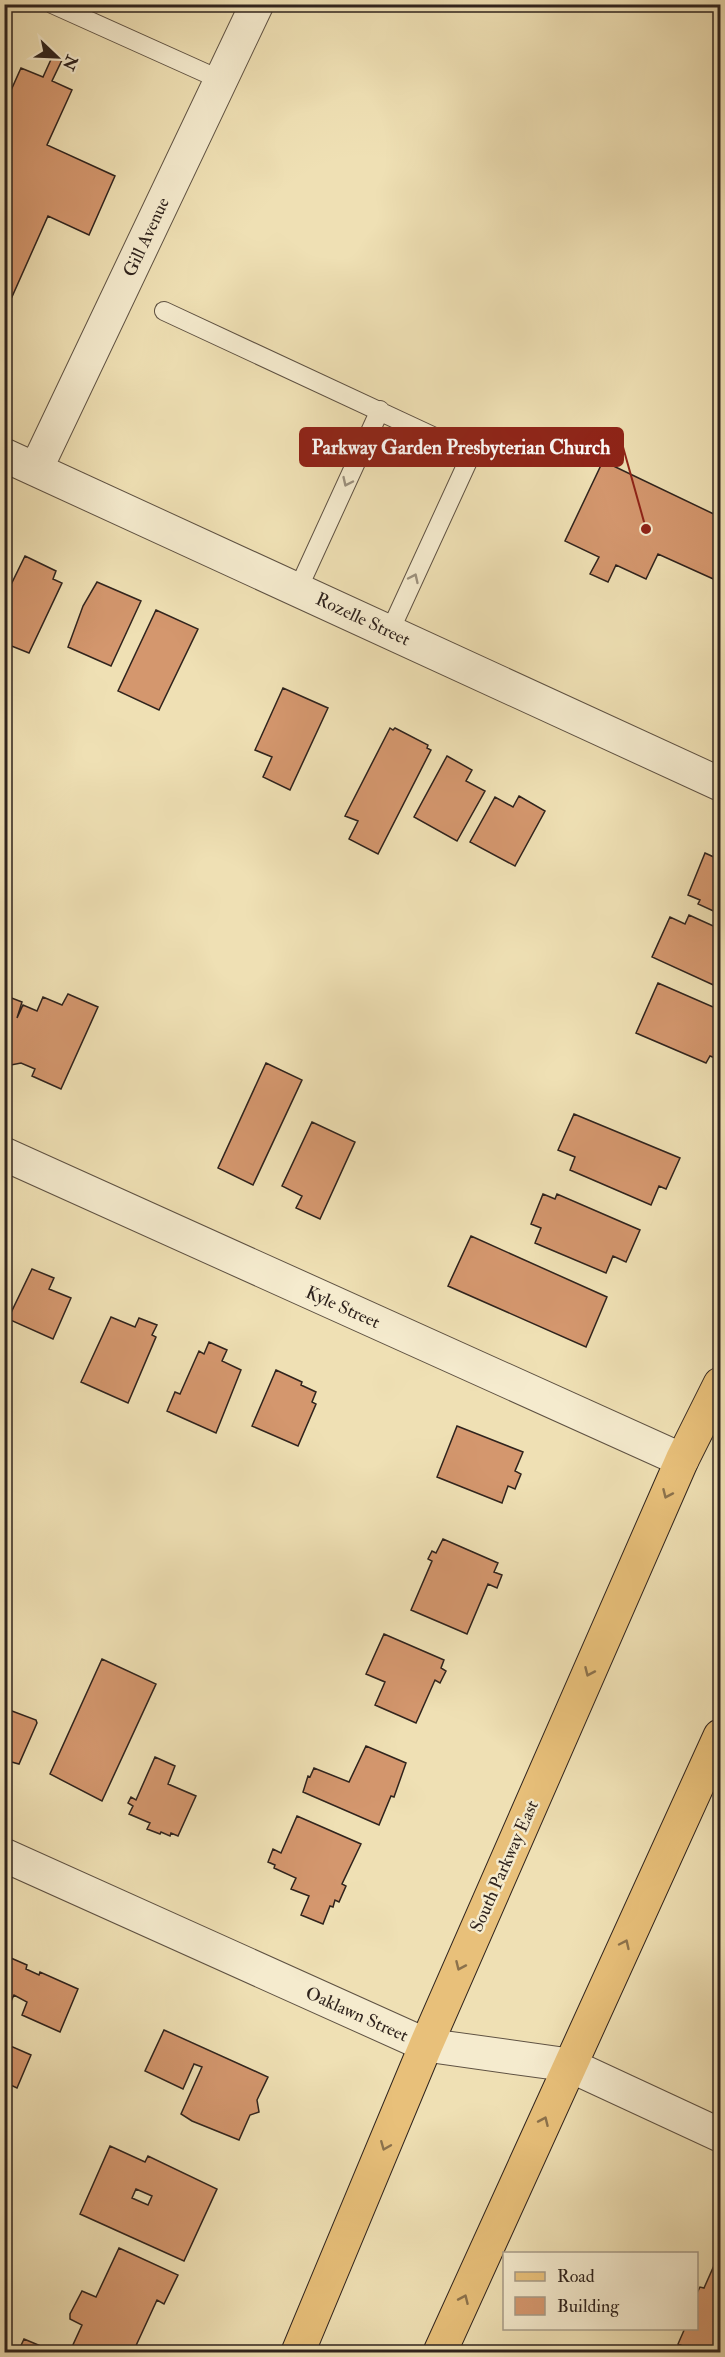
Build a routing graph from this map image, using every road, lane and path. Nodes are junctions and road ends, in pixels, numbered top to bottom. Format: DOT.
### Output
graph roads {
  1 [pos="52,4"];
  2 [pos="256,4"];
  3 [pos="221,80"];
  4 [pos="164,311"];
  5 [pos="380,410"];
  6 [pos="4,455"];
  7 [pos="36,469"];
  8 [pos="298,589"];
  9 [pos="390,631"];
  10 [pos="720,784"];
  11 [pos="4,1154"];
  12 [pos="720,1384"];
  13 [pos="682,1461"];
  14 [pos="720,1736"];
  15 [pos="4,1855"];
  16 [pos="426,2045"];
  17 [pos="569,2065"];
  18 [pos="720,2135"];
  19 [pos="298,2352"];
  20 [pos="440,2352"];
  1 -- 3 [label="lane"];
  2 -- 3 [label="street, Gill Avenue"];
  3 -- 7 [label="street, Gill Avenue"];
  4 -- 5 [label="lane"];
  5 -- 8 [label="lane, one-way"];
  9 -- 5 [label="lane, one-way"];
  6 -- 7 [label="street, Rozelle Street"];
  7 -- 8 [label="street, Rozelle Street"];
  8 -- 9 [label="street, Rozelle Street"];
  9 -- 10 [label="street, Rozelle Street"];
  11 -- 13 [label="street, Kyle Street"];
  12 -- 13 [label="main road, South Parkway East"];
  13 -- 16 [label="main road, South Parkway East, one-way"];
  17 -- 14 [label="main road, one-way"];
  15 -- 16 [label="street, Oaklawn Street"];
  16 -- 17 [label="street, Oaklawn Street"];
  16 -- 19 [label="main road, South Parkway East, one-way"];
  17 -- 18 [label="street, Oaklawn Street"];
  20 -- 17 [label="main road, one-way"];
}
